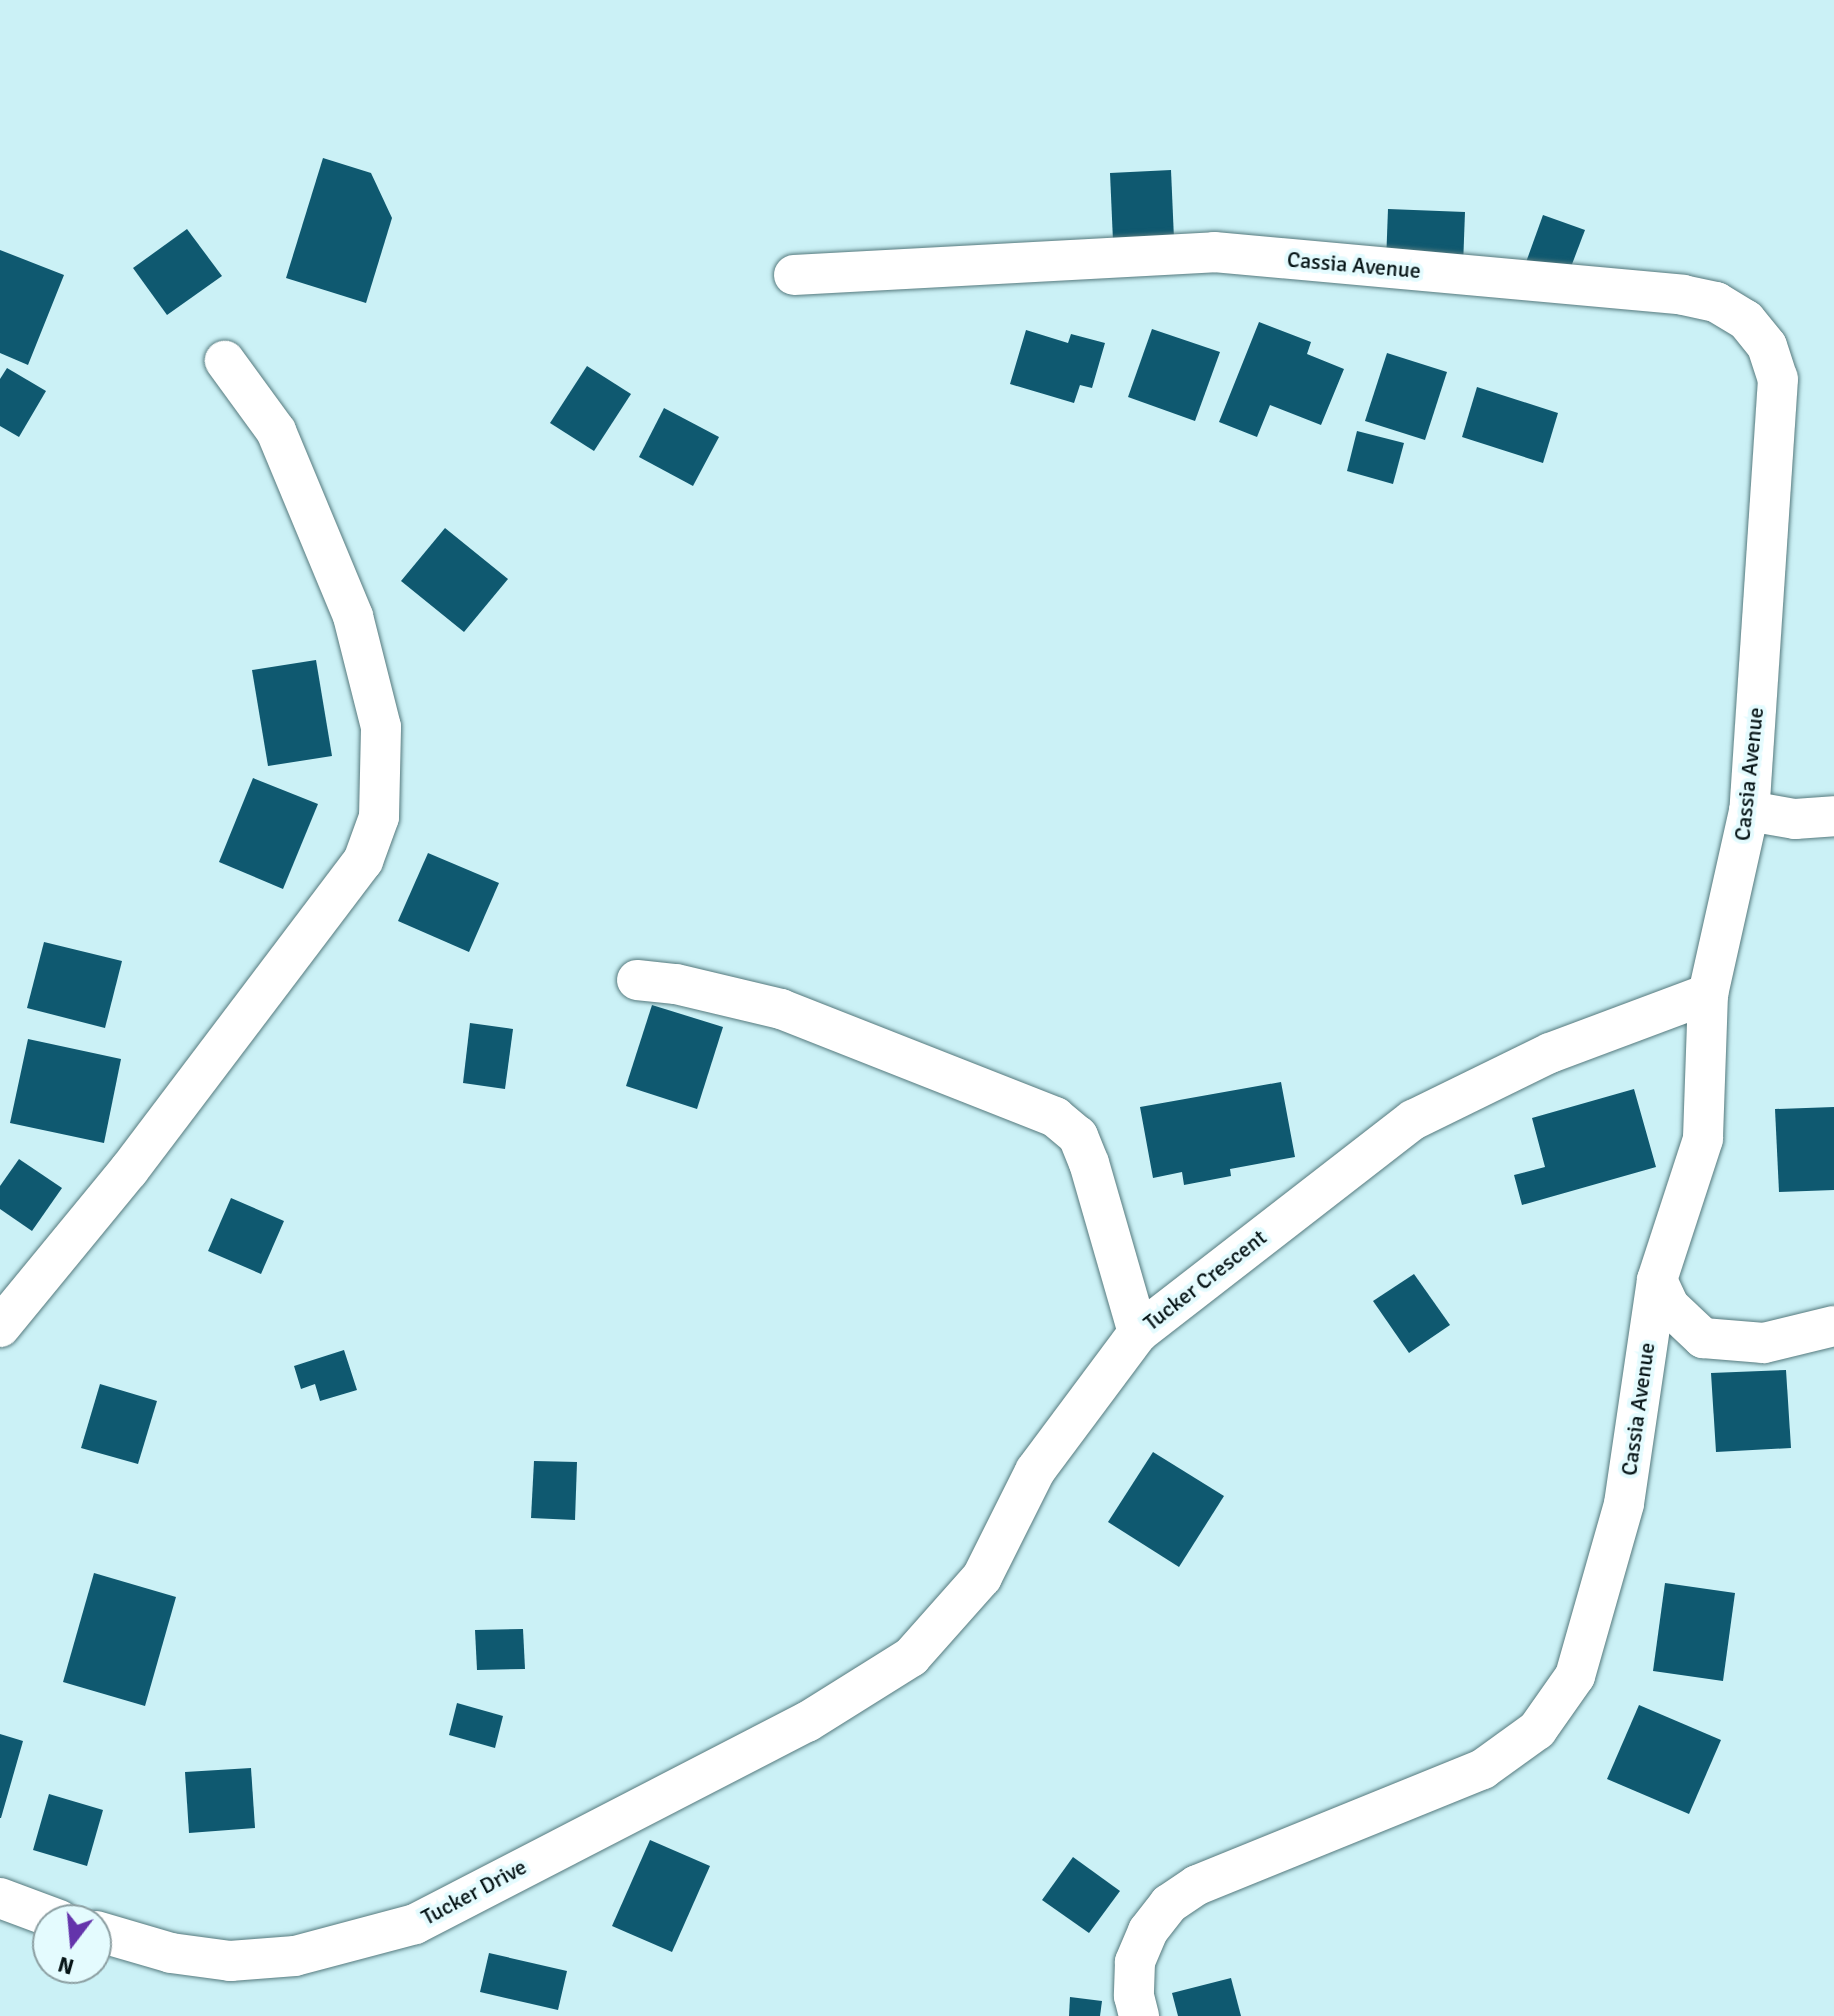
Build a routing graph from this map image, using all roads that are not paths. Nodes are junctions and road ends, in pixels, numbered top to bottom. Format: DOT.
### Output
graph roads {
  1 [pos="794,275"];
  2 [pos="225,361"];
  3 [pos="1749,811"];
  4 [pos="1834,816"];
  5 [pos="637,980"];
  6 [pos="1708,994"];
  7 [pos="1657,1280"];
  8 [pos="1834,1326"];
  9 [pos="0,1327"];
  10 [pos="1138,1333"];
  11 [pos="739,1754"];
  12 [pos="0,1898"];
  13 [pos="32,1910"];
  14 [pos="112,1936"];
  15 [pos="1139,2016"];
  1 -- 3 [label="street, Cassia Avenue"];
  2 -- 9 [label="street"];
  3 -- 4 [label="street"];
  3 -- 6 [label="street, Cassia Avenue"];
  5 -- 10 [label="street"];
  6 -- 7 [label="street, Cassia Avenue"];
  6 -- 10 [label="street, Tucker Crescent"];
  7 -- 8 [label="street"];
  7 -- 15 [label="street, Cassia Avenue"];
  10 -- 11 [label="street, Tucker Crescent"];
  11 -- 14 [label="street, Tucker Drive"];
  12 -- 13 [label="street"];
}
